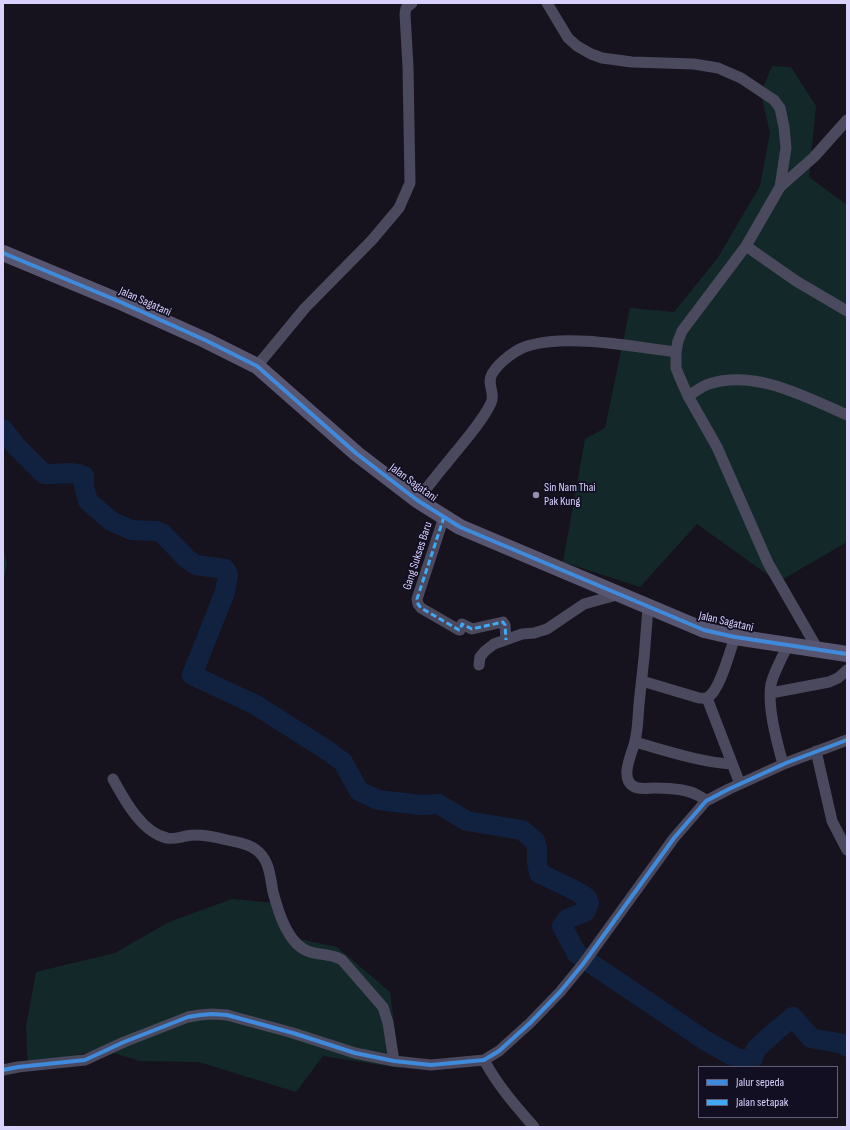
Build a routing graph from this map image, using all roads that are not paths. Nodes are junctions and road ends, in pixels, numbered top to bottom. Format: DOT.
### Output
graph roads {
  1 [pos="412,3"];
  2 [pos="547,3"];
  3 [pos="847,120"];
  4 [pos="835,133"];
  5 [pos="847,134"];
  6 [pos="780,187"];
  7 [pos="746,246"];
  8 [pos="3,252"];
  9 [pos="847,311"];
  10 [pos="676,352"];
  11 [pos="257,366"];
  12 [pos="688,396"];
  13 [pos="847,415"];
  14 [pos="417,500"];
  15 [pos="444,517"];
  16 [pos="620,594"];
  17 [pos="648,608"];
  18 [pos="735,637"];
  19 [pos="506,640"];
  20 [pos="788,644"];
  21 [pos="818,648"];
  22 [pos="847,654"];
  23 [pos="479,665"];
  24 [pos="847,670"];
  25 [pos="642,681"];
  26 [pos="771,693"];
  27 [pos="707,698"];
  28 [pos="847,740"];
  29 [pos="635,742"];
  30 [pos="816,751"];
  31 [pos="732,764"];
  32 [pos="783,764"];
  33 [pos="113,779"];
  34 [pos="740,784"];
  35 [pos="706,801"];
  36 [pos="847,850"];
  37 [pos="484,1060"];
  38 [pos="394,1061"];
  39 [pos="3,1070"];
  40 [pos="534,1127"];
  1 -- 11 [label="street"];
  2 -- 6 [label="street"];
  3 -- 4 [label="street"];
  4 -- 5 [label="street"];
  4 -- 6 [label="street"];
  6 -- 7 [label="street"];
  7 -- 9 [label="street"];
  7 -- 10 [label="street"];
  8 -- 11 [label="street, Jalan Sagatani"];
  10 -- 12 [label="street"];
  10 -- 14 [label="street"];
  11 -- 14 [label="street, Jalan Sagatani"];
  12 -- 13 [label="street"];
  12 -- 21 [label="street"];
  14 -- 15 [label="street, Jalan Sagatani"];
  15 -- 16 [label="street, Jalan Sagatani"];
  15 -- 19 [label="street, Gang Sukses Baru"];
  16 -- 17 [label="street, Jalan Sagatani"];
  16 -- 19 [label="street"];
  17 -- 18 [label="street, Jalan Sagatani"];
  17 -- 25 [label="street"];
  18 -- 20 [label="street, Jalan Sagatani"];
  18 -- 27 [label="street"];
  19 -- 23 [label="street"];
  20 -- 21 [label="street, Jalan Sagatani"];
  20 -- 26 [label="street"];
  21 -- 22 [label="street, Jalan Sagatani"];
  24 -- 26 [label="street"];
  25 -- 27 [label="street"];
  25 -- 29 [label="street"];
  26 -- 32 [label="street"];
  27 -- 31 [label="street"];
  28 -- 30 [label="street"];
  29 -- 31 [label="street"];
  29 -- 35 [label="street"];
  30 -- 32 [label="street"];
  30 -- 36 [label="street"];
  31 -- 34 [label="street"];
  32 -- 34 [label="street"];
  33 -- 38 [label="street"];
  34 -- 35 [label="street"];
  35 -- 37 [label="street"];
  37 -- 38 [label="street"];
  37 -- 40 [label="street"];
  38 -- 39 [label="street"];
}
